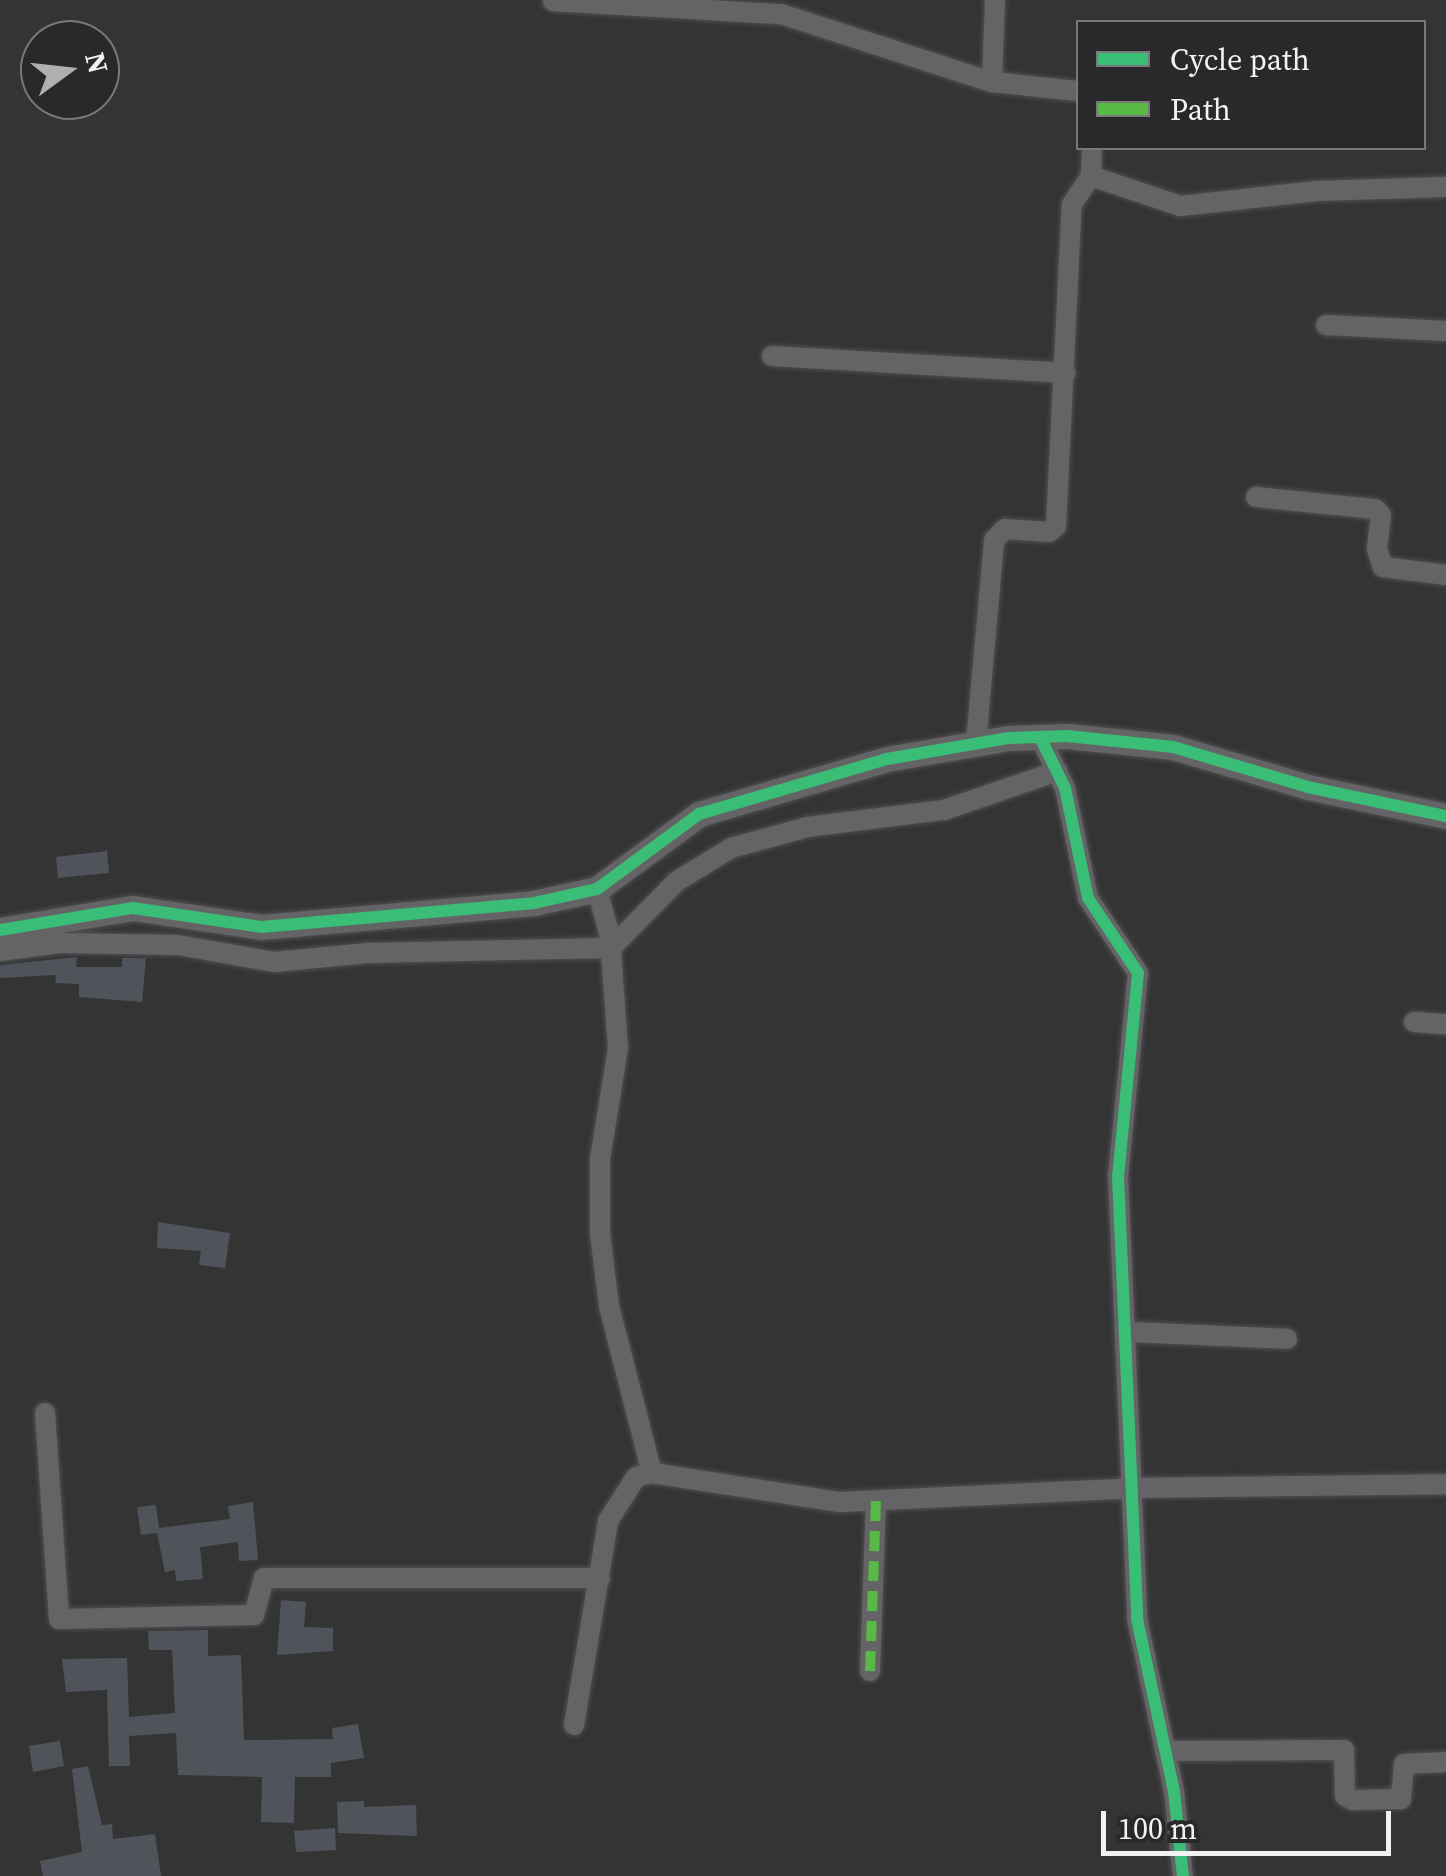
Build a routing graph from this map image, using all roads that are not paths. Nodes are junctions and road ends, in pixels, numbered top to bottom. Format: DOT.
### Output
graph roads {
  1 [pos="553,0"];
  2 [pos="995,0"];
  3 [pos="992,82"];
  4 [pos="1076,91"];
  5 [pos="1092,150"];
  6 [pos="1091,176"];
  7 [pos="1446,187"];
  8 [pos="1326,326"];
  9 [pos="1446,330"];
  10 [pos="772,356"];
  11 [pos="1066,373"];
  12 [pos="1256,497"];
  13 [pos="1446,575"];
  14 [pos="1040,737"];
  15 [pos="976,742"];
  16 [pos="1058,771"];
  17 [pos="1446,816"];
  18 [pos="598,890"];
  19 [pos="0,930"];
  20 [pos="611,948"];
  21 [pos="0,951"];
  22 [pos="1414,1022"];
  23 [pos="1446,1024"];
  24 [pos="1129,1332"];
  25 [pos="1288,1339"];
  26 [pos="45,1413"];
  27 [pos="652,1473"];
  28 [pos="1446,1484"];
  29 [pos="1134,1488"];
  30 [pos="876,1500"];
  31 [pos="600,1578"];
  32 [pos="870,1670"];
  33 [pos="574,1724"];
  34 [pos="1165,1751"];
  35 [pos="1446,1762"];
  36 [pos="1182,1876"];
  1 -- 3 [label="street"];
  2 -- 3 [label="street"];
  3 -- 4 [label="street"];
  5 -- 6 [label="street"];
  6 -- 7 [label="street"];
  6 -- 11 [label="street"];
  8 -- 9 [label="street"];
  10 -- 11 [label="street"];
  11 -- 15 [label="street"];
  12 -- 13 [label="street"];
  14 -- 15 [label="street"];
  14 -- 16 [label="street"];
  14 -- 17 [label="street"];
  15 -- 18 [label="street"];
  16 -- 20 [label="street"];
  16 -- 24 [label="street"];
  18 -- 19 [label="street"];
  18 -- 20 [label="street"];
  20 -- 21 [label="street"];
  20 -- 27 [label="street"];
  22 -- 23 [label="street"];
  24 -- 25 [label="street"];
  24 -- 29 [label="street"];
  26 -- 31 [label="street"];
  27 -- 30 [label="street"];
  27 -- 31 [label="street"];
  28 -- 29 [label="street"];
  29 -- 30 [label="street"];
  29 -- 34 [label="street"];
  30 -- 32 [label="street"];
  31 -- 33 [label="street"];
  34 -- 35 [label="street"];
  34 -- 36 [label="street"];
}
